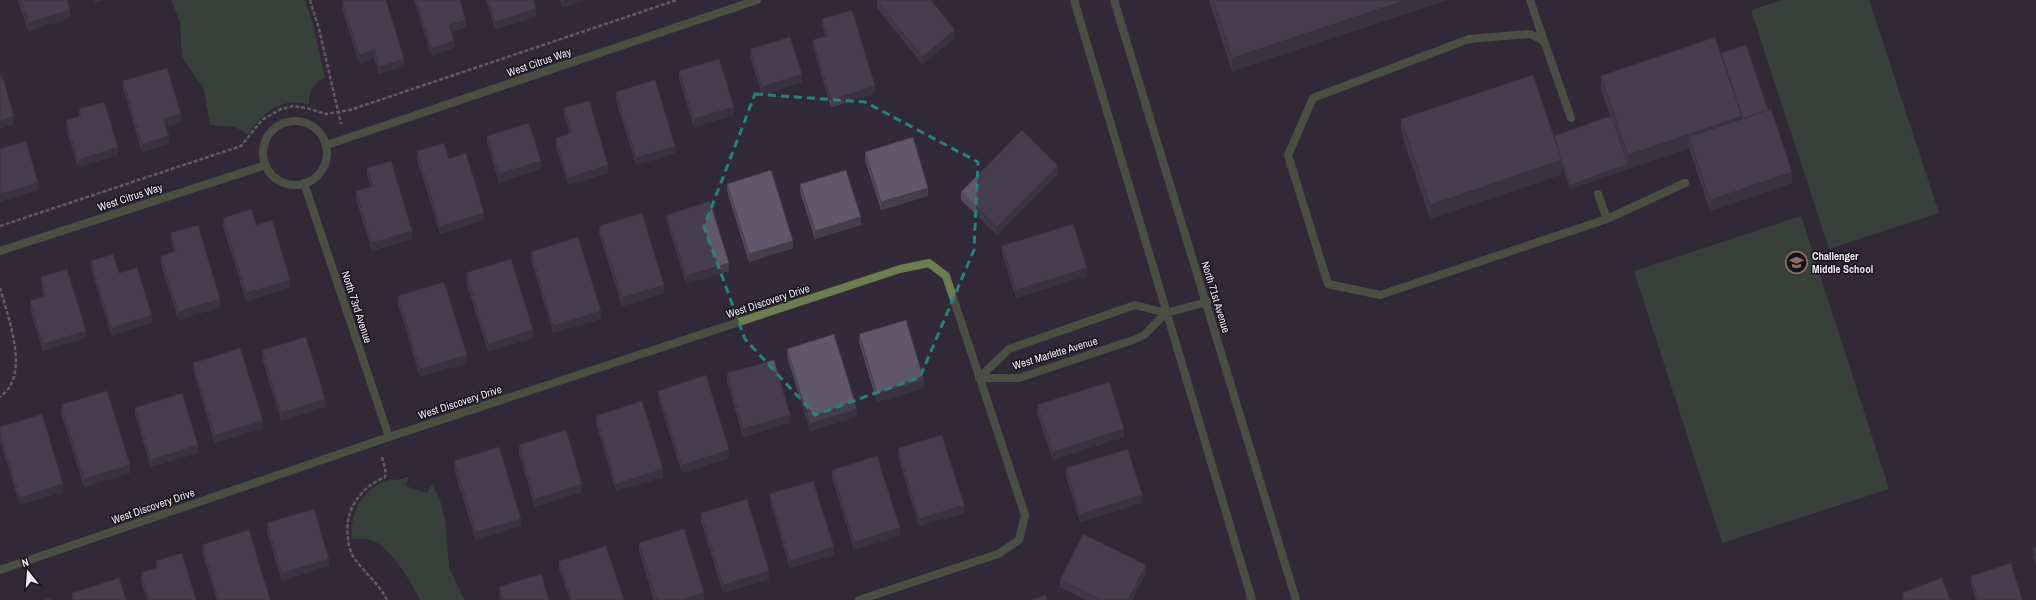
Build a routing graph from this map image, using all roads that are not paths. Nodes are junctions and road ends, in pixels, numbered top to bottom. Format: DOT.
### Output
graph roads {
  1 [pos="757,0"];
  2 [pos="1074,0"];
  3 [pos="1114,0"];
  4 [pos="1530,0"];
  5 [pos="1544,41"];
  6 [pos="1571,118"];
  7 [pos="327,145"];
  8 [pos="266,165"];
  9 [pos="304,183"];
  10 [pos="1685,183"];
  11 [pos="1598,194"];
  12 [pos="1607,219"];
  13 [pos="0,251"];
  14 [pos="1206,302"];
  15 [pos="1166,313"];
  16 [pos="979,378"];
  17 [pos="389,437"];
  18 [pos="0,570"];
  19 [pos="859,600"];
  20 [pos="1252,600"];
  21 [pos="1296,600"];
  1 -- 7 [label="street, West Citrus Way"];
  2 -- 15 [label="street"];
  3 -- 14 [label="street, North 71st Avenue"];
  4 -- 5 [label="street"];
  5 -- 6 [label="street"];
  5 -- 12 [label="street"];
  7 -- 8 [label="street"];
  7 -- 9 [label="street"];
  8 -- 9 [label="street"];
  8 -- 13 [label="street, West Citrus Way"];
  9 -- 17 [label="street, North 73rd Avenue"];
  10 -- 12 [label="street"];
  11 -- 12 [label="street"];
  14 -- 15 [label="street, West Marlette Avenue"];
  14 -- 21 [label="street, North 71st Avenue"];
  15 -- 16 [label="street, West Marlette Avenue"];
  15 -- 16 [label="street, West Marlette Avenue"];
  15 -- 20 [label="street"];
  16 -- 17 [label="street, West Discovery Drive"];
  16 -- 19 [label="street"];
  17 -- 18 [label="street, West Discovery Drive"];
}
